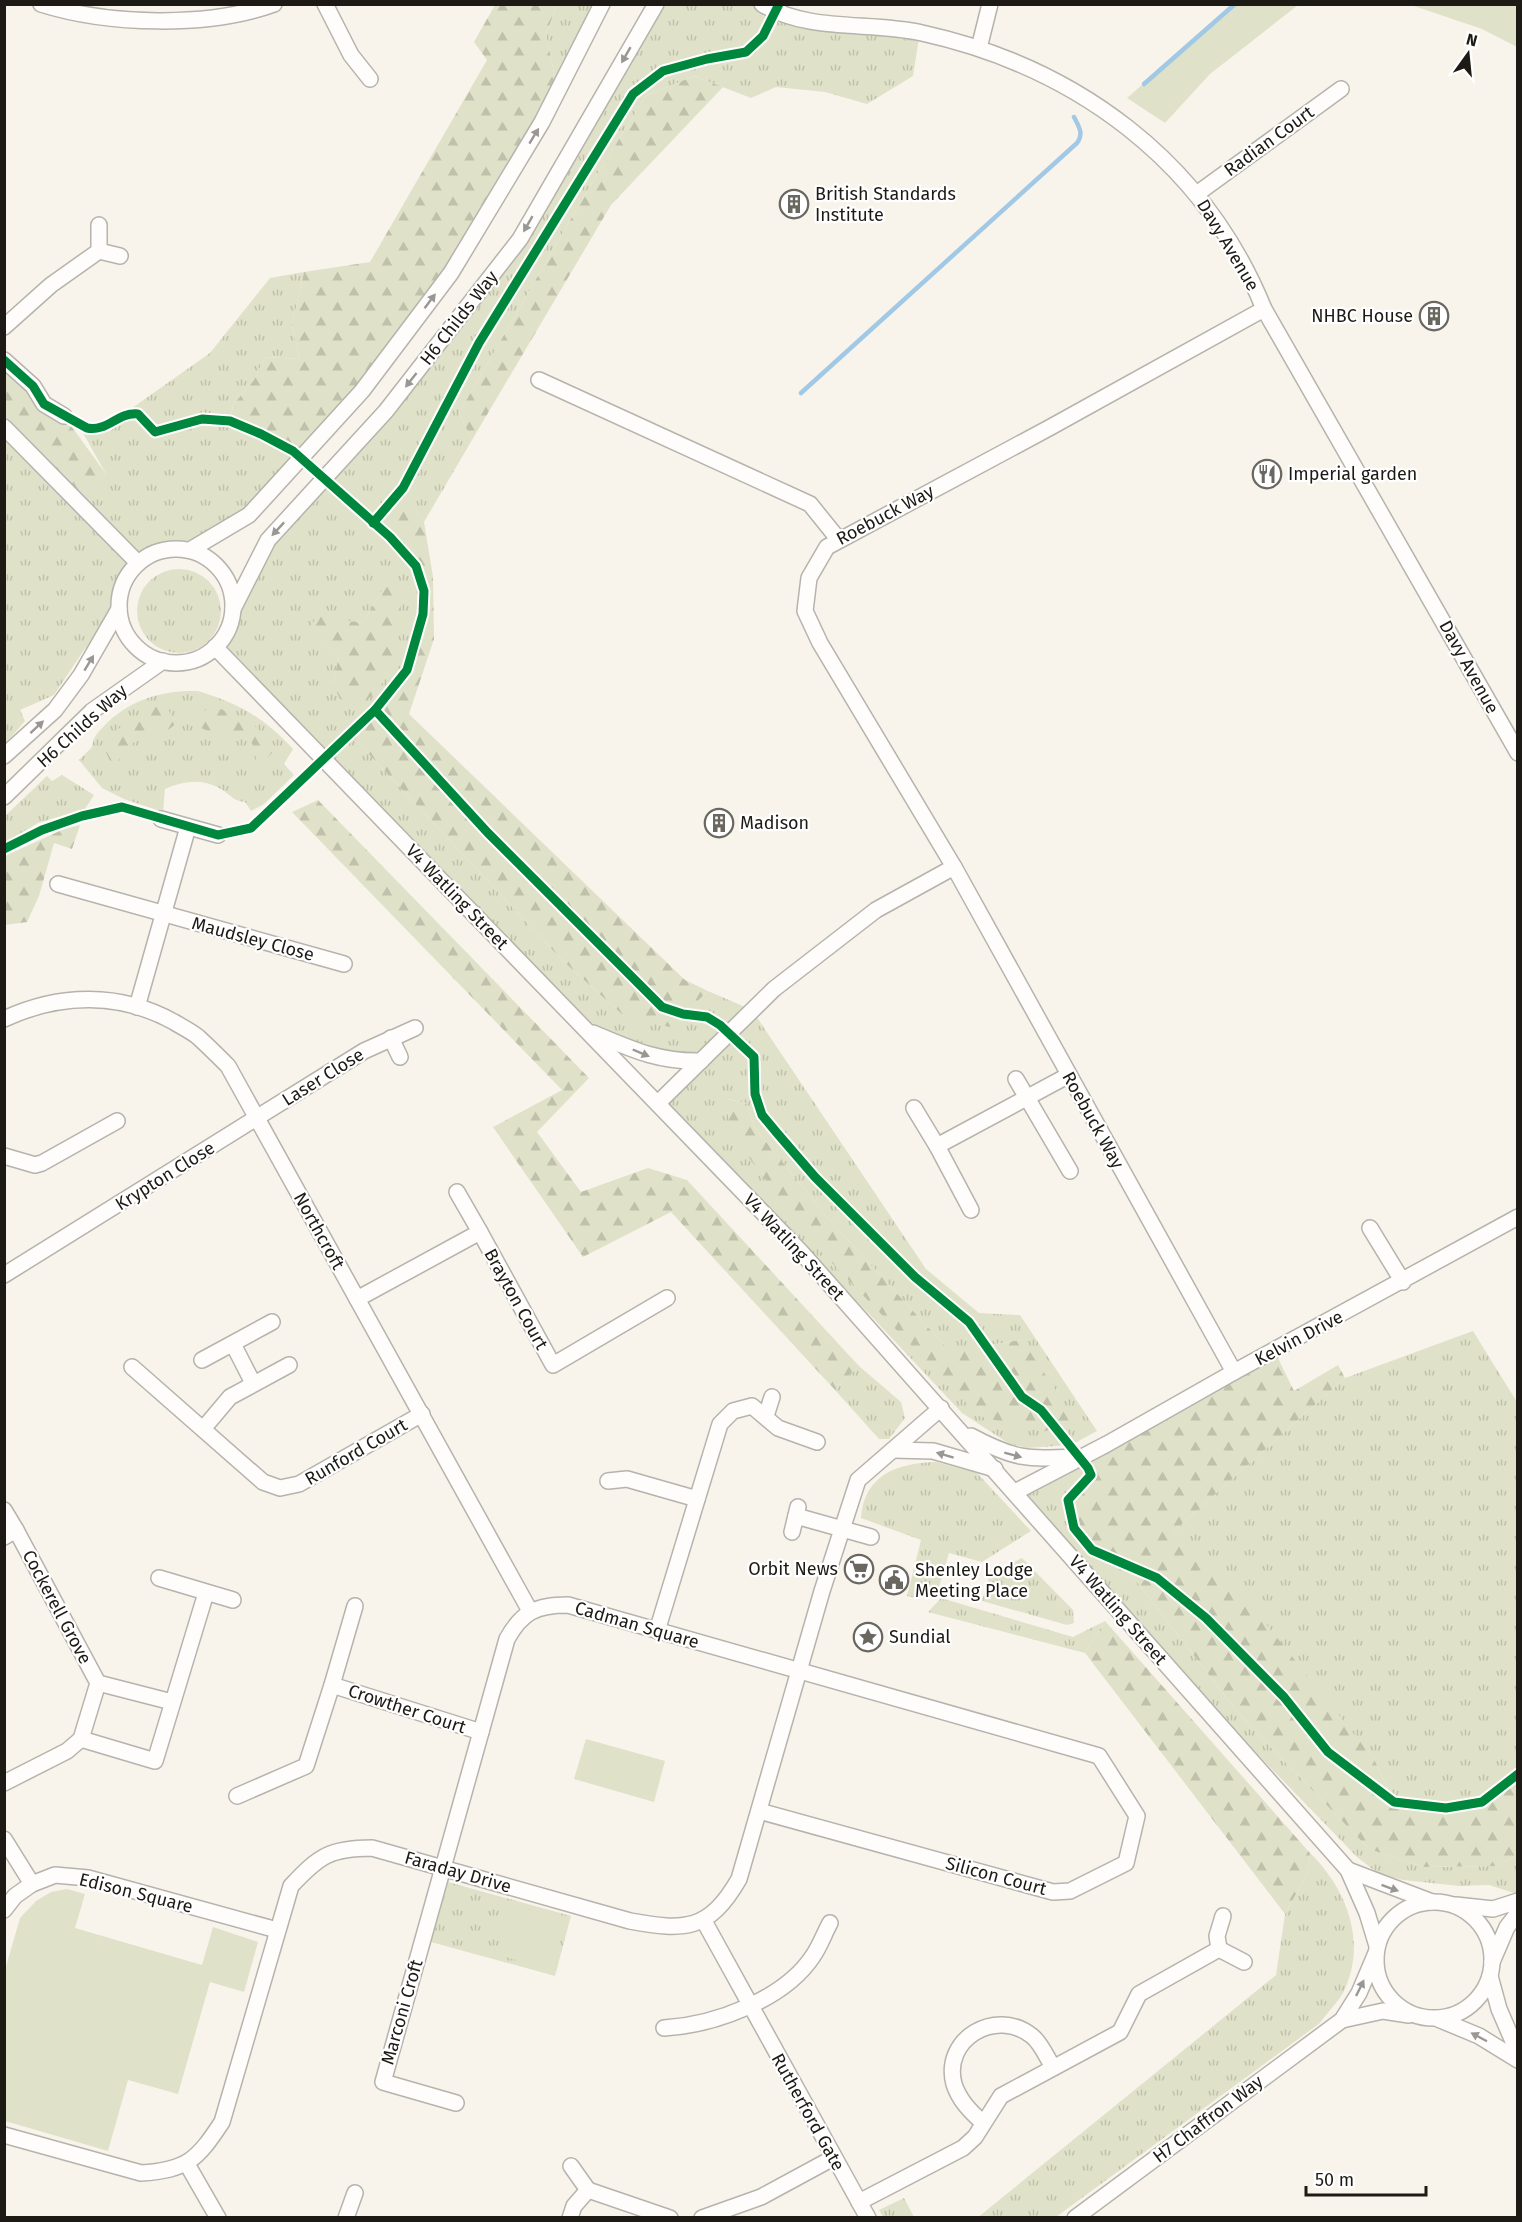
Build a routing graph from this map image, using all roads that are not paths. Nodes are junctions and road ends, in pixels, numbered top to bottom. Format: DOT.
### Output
graph roads {
  1 [pos="41,4"];
  2 [pos="274,4"];
  3 [pos="325,4"];
  4 [pos="602,4"];
  5 [pos="762,4"];
  6 [pos="990,4"];
  7 [pos="656,6"];
  8 [pos="979,48"];
  9 [pos="370,79"];
  10 [pos="1341,89"];
  11 [pos="1198,193"];
  12 [pos="99,225"];
  13 [pos="99,252"];
  14 [pos="120,256"];
  15 [pos="1264,309"];
  16 [pos="4,327"];
  17 [pos="4,360"];
  18 [pos="539,380"];
  19 [pos="64,416"];
  20 [pos="4,427"];
  21 [pos="839,540"];
  22 [pos="190,550"];
  23 [pos="138,563"];
  24 [pos="119,609"];
  25 [pos="233,609"];
  26 [pos="215,647"];
  27 [pos="163,661"];
  28 [pos="1518,753"];
  29 [pos="4,756"];
  30 [pos="4,797"];
  31 [pos="161,819"];
  32 [pos="188,827"];
  33 [pos="218,835"];
  34 [pos="954,867"];
  35 [pos="58,884"];
  36 [pos="163,915"];
  37 [pos="344,964"];
  38 [pos="137,1007"];
  39 [pos="4,1019"];
  40 [pos="415,1028"];
  41 [pos="587,1030"];
  42 [pos="391,1038"];
  43 [pos="400,1057"];
  44 [pos="701,1061"];
  45 [pos="1069,1075"];
  46 [pos="1016,1079"];
  47 [pos="1029,1098"];
  48 [pos="658,1103"];
  49 [pos="914,1108"];
  50 [pos="256,1118"];
  51 [pos="117,1121"];
  52 [pos="938,1146"];
  53 [pos="5,1157"];
  54 [pos="1070,1171"];
  55 [pos="457,1192"];
  56 [pos="971,1210"];
  57 [pos="1518,1217"];
  58 [pos="1370,1228"];
  59 [pos="480,1232"];
  60 [pos="4,1275"];
  61 [pos="1403,1282"];
  62 [pos="357,1299"];
  63 [pos="667,1299"];
  64 [pos="272,1322"];
  65 [pos="233,1344"];
  66 [pos="202,1360"];
  67 [pos="289,1365"];
  68 [pos="132,1367"];
  69 [pos="1234,1372"];
  70 [pos="253,1383"];
  71 [pos="772,1397"];
  72 [pos="941,1408"];
  73 [pos="422,1414"];
  74 [pos="766,1416"];
  75 [pos="203,1429"];
  76 [pos="960,1430"];
  77 [pos="817,1442"];
  78 [pos="893,1450"];
  79 [pos="1080,1457"];
  80 [pos="995,1469"];
  81 [pos="608,1481"];
  82 [pos="1015,1492"];
  83 [pos="697,1499"];
  84 [pos="4,1510"];
  85 [pos="841,1529"];
  86 [pos="792,1532"];
  87 [pos="10,1534"];
  88 [pos="871,1537"];
  89 [pos="159,1578"];
  90 [pos="206,1593"];
  91 [pos="233,1600"];
  92 [pos="355,1606"];
  93 [pos="531,1611"];
  94 [pos="657,1631"];
  95 [pos="800,1671"];
  96 [pos="98,1683"];
  97 [pos="332,1685"];
  98 [pos="172,1702"];
  99 [pos="481,1732"];
  100 [pos="81,1739"];
  101 [pos="4,1783"];
  102 [pos="237,1796"];
  103 [pos="759,1811"];
  104 [pos="4,1839"];
  105 [pos="444,1868"];
  106 [pos="1348,1870"];
  107 [pos="32,1884"];
  108 [pos="1518,1901"];
  109 [pos="1440,1903"];
  110 [pos="4,1910"];
  111 [pos="1518,1913"];
  112 [pos="1223,1916"];
  113 [pos="704,1921"];
  114 [pos="830,1923"];
  115 [pos="277,1930"];
  116 [pos="1219,1949"];
  117 [pos="1376,1949"];
  118 [pos="1244,1962"];
  119 [pos="1491,1969"];
  120 [pos="749,2005"];
  121 [pos="1415,2016"];
  122 [pos="1438,2019"];
  123 [pos="1341,2020"];
  124 [pos="664,2028"];
  125 [pos="1518,2053"];
  126 [pos="1518,2060"];
  127 [pos="1053,2067"];
  128 [pos="456,2103"];
  129 [pos="982,2121"];
  130 [pos="4,2135"];
  131 [pos="833,2158"];
  132 [pos="187,2164"];
  133 [pos="571,2166"];
  134 [pos="588,2190"];
  135 [pos="355,2193"];
  136 [pos="859,2202"];
  137 [pos="218,2217"];
  138 [pos="346,2217"];
  139 [pos="570,2217"];
  140 [pos="669,2217"];
  141 [pos="702,2217"];
  142 [pos="868,2217"];
  143 [pos="1075,2217"];
  1 -- 2 [label="street"];
  3 -- 9 [label="street"];
  22 -- 4 [label="street, H6 Childs Way, one-way"];
  5 -- 8 [label="street, Davy Avenue"];
  6 -- 8 [label="street"];
  7 -- 25 [label="street, H6 Childs Way, one-way"];
  8 -- 11 [label="street, Davy Avenue"];
  10 -- 11 [label="street, Radian Court"];
  11 -- 15 [label="street, Davy Avenue"];
  12 -- 13 [label="street"];
  13 -- 14 [label="street"];
  13 -- 16 [label="street"];
  15 -- 21 [label="street, Roebuck Way"];
  15 -- 28 [label="street, Davy Avenue"];
  17 -- 19 [label="street"];
  18 -- 21 [label="street"];
  20 -- 23 [label="street"];
  21 -- 34 [label="street, Roebuck Way"];
  22 -- 23 [label="street"];
  22 -- 25 [label="street"];
  23 -- 24 [label="street"];
  24 -- 27 [label="street"];
  29 -- 24 [label="street, H6 Childs Way, one-way"];
  25 -- 26 [label="street"];
  26 -- 27 [label="street"];
  26 -- 41 [label="street, V4 Watling Street"];
  27 -- 30 [label="street, H6 Childs Way"];
  31 -- 32 [label="street"];
  32 -- 33 [label="street"];
  32 -- 36 [label="street"];
  34 -- 44 [label="street"];
  34 -- 45 [label="street, Roebuck Way"];
  35 -- 36 [label="street, Maudsley Close"];
  36 -- 37 [label="street, Maudsley Close"];
  36 -- 38 [label="street"];
  38 -- 39 [label="street, Northcroft"];
  38 -- 50 [label="street, Northcroft"];
  40 -- 42 [label="street, Laser Close"];
  41 -- 44 [label="street, one-way"];
  41 -- 48 [label="street, V4 Watling Street"];
  42 -- 43 [label="street"];
  42 -- 50 [label="street, Laser Close"];
  44 -- 48 [label="street"];
  45 -- 47 [label="street"];
  45 -- 69 [label="street, Roebuck Way"];
  46 -- 47 [label="street"];
  47 -- 52 [label="street"];
  47 -- 54 [label="street"];
  48 -- 72 [label="street, V4 Watling Street"];
  49 -- 52 [label="street"];
  50 -- 60 [label="street, Krypton Close"];
  50 -- 62 [label="street, Northcroft"];
  51 -- 53 [label="street"];
  52 -- 56 [label="street"];
  55 -- 59 [label="street, Brayton Court"];
  57 -- 61 [label="street, Kelvin Drive"];
  58 -- 61 [label="street"];
  59 -- 62 [label="street, Brayton Court"];
  59 -- 63 [label="street, Brayton Court"];
  61 -- 69 [label="street, Kelvin Drive"];
  62 -- 73 [label="street, Northcroft"];
  64 -- 65 [label="street"];
  65 -- 66 [label="street"];
  65 -- 70 [label="street"];
  67 -- 70 [label="street"];
  68 -- 75 [label="street, Runford Court"];
  69 -- 79 [label="street, Kelvin Drive"];
  70 -- 75 [label="street"];
  71 -- 74 [label="street"];
  72 -- 76 [label="street, V4 Watling Street"];
  72 -- 78 [label="street"];
  73 -- 75 [label="street, Runford Court"];
  73 -- 93 [label="street, Northcroft"];
  74 -- 77 [label="street"];
  74 -- 83 [label="street"];
  76 -- 79 [label="street, Kelvin Drive, one-way"];
  76 -- 80 [label="street, V4 Watling Street"];
  80 -- 78 [label="street, one-way"];
  78 -- 85 [label="street"];
  79 -- 82 [label="street, Kelvin Drive"];
  80 -- 82 [label="street, V4 Watling Street"];
  81 -- 83 [label="street"];
  82 -- 106 [label="street, V4 Watling Street"];
  83 -- 94 [label="street"];
  84 -- 87 [label="street, Cockerell Grove"];
  85 -- 86 [label="street"];
  85 -- 88 [label="street"];
  85 -- 95 [label="street"];
  87 -- 96 [label="street, Cockerell Grove"];
  89 -- 90 [label="street"];
  90 -- 91 [label="street"];
  90 -- 98 [label="street"];
  92 -- 97 [label="street, Crowther Court"];
  93 -- 94 [label="street, Cadman Square"];
  93 -- 99 [label="street"];
  94 -- 95 [label="street, Cadman Square"];
  95 -- 103 [label="street"];
  95 -- 103 [label="street, Silicon Court"];
  96 -- 98 [label="street, Cockerell Grove"];
  96 -- 100 [label="street, Cockerell Grove"];
  97 -- 99 [label="street, Crowther Court"];
  97 -- 102 [label="street, Crowther Court"];
  98 -- 100 [label="street"];
  99 -- 105 [label="street"];
  100 -- 101 [label="street"];
  103 -- 113 [label="street"];
  104 -- 107 [label="street"];
  105 -- 113 [label="street, Faraday Drive"];
  105 -- 115 [label="street, Faraday Drive"];
  105 -- 128 [label="street, Marconi Croft"];
  106 -- 109 [label="street, V4 Watling Street, one-way"];
  106 -- 117 [label="street, V4 Watling Street"];
  107 -- 110 [label="street, Edison Square"];
  107 -- 115 [label="street, Edison Square"];
  108 -- 109 [label="street"];
  109 -- 117 [label="street"];
  109 -- 119 [label="street"];
  111 -- 119 [label="street"];
  112 -- 116 [label="street"];
  113 -- 120 [label="street, Rutherford Gate"];
  114 -- 120 [label="street"];
  115 -- 132 [label="street, Faraday Drive"];
  116 -- 118 [label="street"];
  116 -- 127 [label="street"];
  117 -- 121 [label="street"];
  123 -- 117 [label="street, H7 Chaffron Way, one-way"];
  119 -- 122 [label="street"];
  119 -- 125 [label="street"];
  120 -- 124 [label="street"];
  120 -- 131 [label="street, Rutherford Gate"];
  121 -- 122 [label="street"];
  121 -- 123 [label="street, H7 Chaffron Way"];
  126 -- 122 [label="street, one-way"];
  123 -- 143 [label="street, H7 Chaffron Way"];
  127 -- 129 [label="street"];
  127 -- 129 [label="street"];
  129 -- 136 [label="street"];
  130 -- 132 [label="street"];
  131 -- 136 [label="street, Rutherford Gate"];
  131 -- 141 [label="street"];
  132 -- 137 [label="street"];
  133 -- 134 [label="street"];
  134 -- 139 [label="street"];
  134 -- 140 [label="street"];
  135 -- 138 [label="street"];
  136 -- 142 [label="street, Rutherford Gate"];
}
